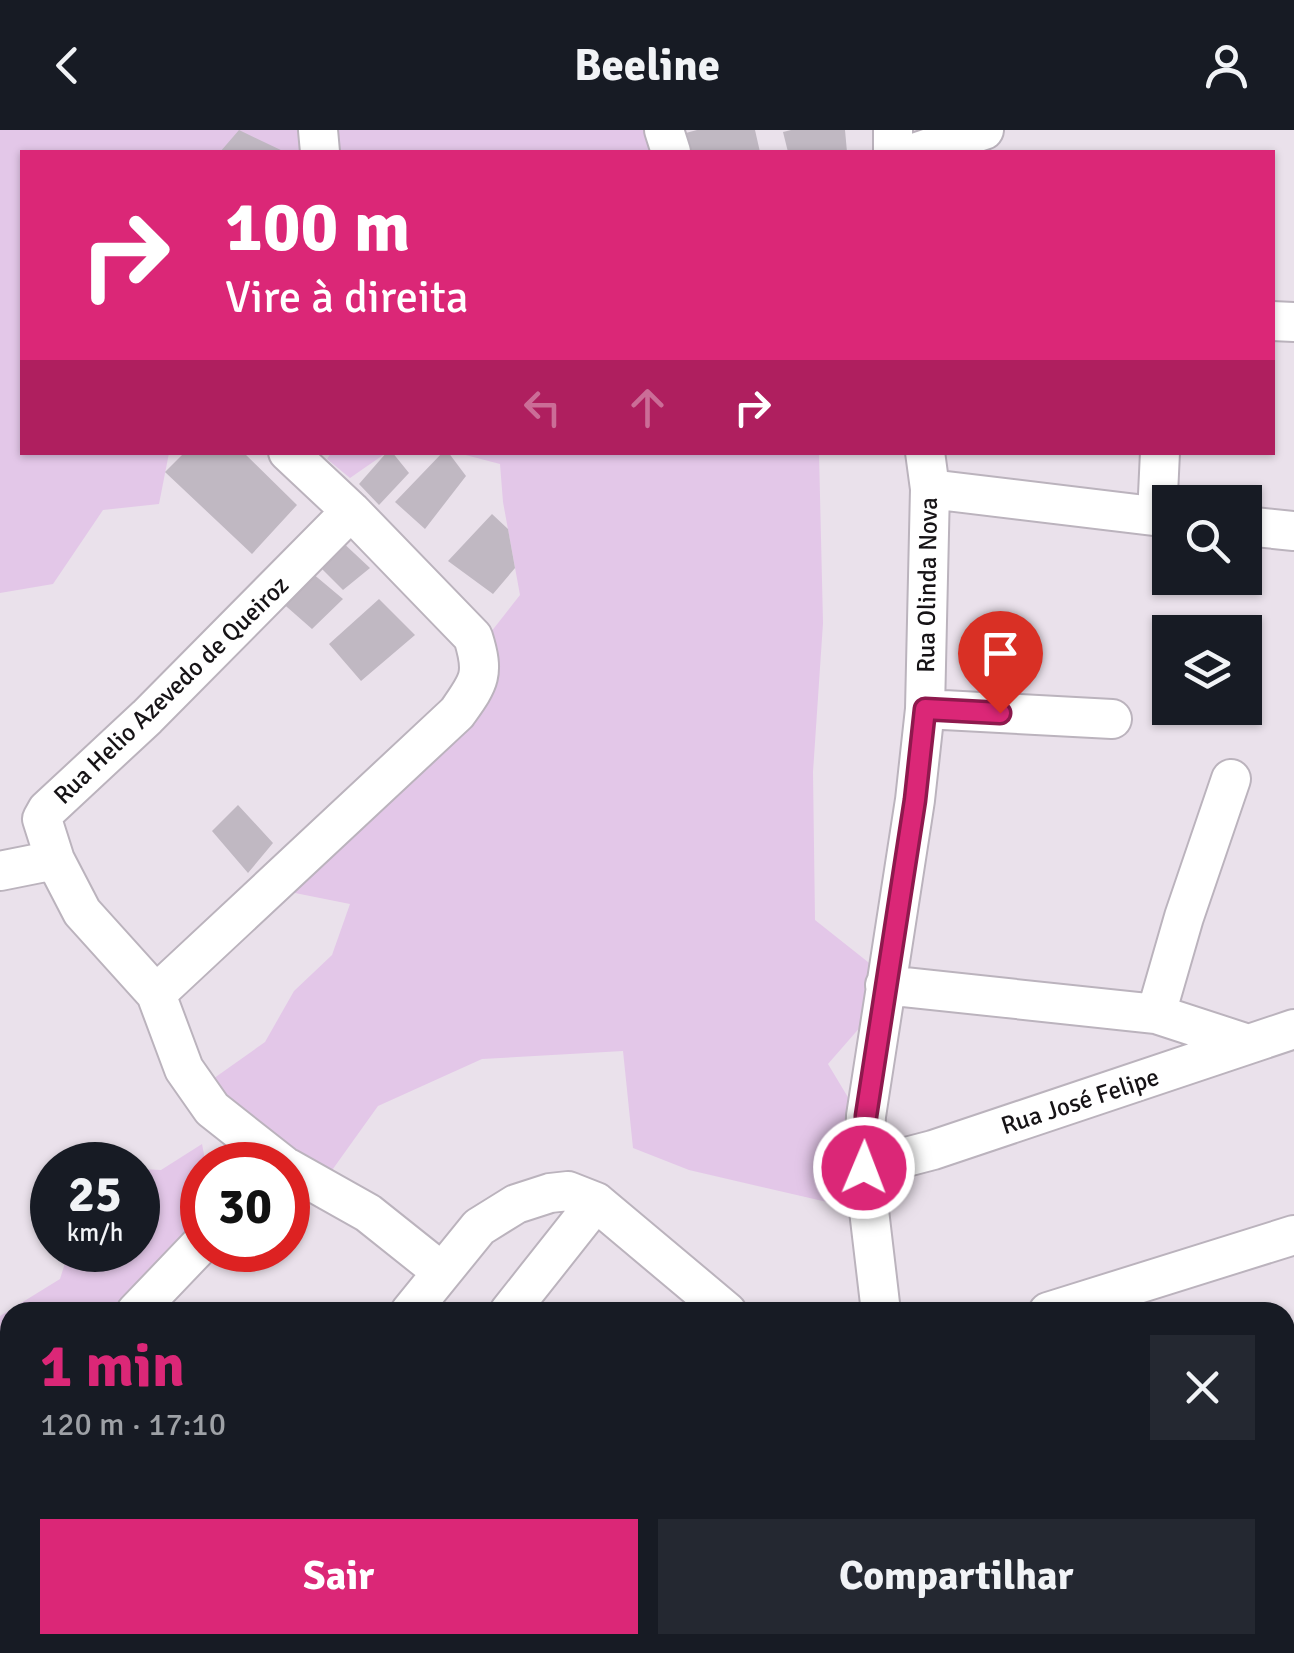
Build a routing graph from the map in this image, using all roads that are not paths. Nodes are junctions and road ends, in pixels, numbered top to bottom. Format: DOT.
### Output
graph roads {
  1 [pos="984,130"];
  2 [pos="923,150"];
  3 [pos="291,455"];
  4 [pos="1160,455"];
  5 [pos="928,471"];
  6 [pos="1162,485"];
  7 [pos="350,511"];
  8 [pos="1152,515"];
  9 [pos="1262,528"];
  10 [pos="1294,532"];
  11 [pos="925,709"];
  12 [pos="1112,719"];
  13 [pos="1231,780"];
  14 [pos="55,860"];
  15 [pos="0,871"];
  16 [pos="885,985"];
  17 [pos="156,994"];
  18 [pos="1156,1014"];
  19 [pos="1294,1029"];
  20 [pos="1248,1044"];
  21 [pos="254,1142"];
  22 [pos="864,1168"];
  23 [pos="310,1181"];
  24 [pos="596,1202"];
  25 [pos="1294,1235"];
  26 [pos="180,1266"];
  27 [pos="442,1272"];
  28 [pos="146,1302"];
  29 [pos="418,1302"];
  30 [pos="517,1302"];
  31 [pos="715,1302"];
  32 [pos="879,1302"];
  33 [pos="1080,1302"];
  1 -- 2 [label="street"];
  3 -- 7 [label="street"];
  4 -- 6 [label="street"];
  5 -- 8 [label="street"];
  5 -- 11 [label="street, Rua Olinda Nova"];
  7 -- 14 [label="street, Rua Helio Azevedo de Queiroz"];
  7 -- 17 [label="street"];
  9 -- 10 [label="street"];
  11 -- 12 [label="street"];
  11 -- 16 [label="street, Rua Olinda Nova"];
  13 -- 18 [label="street"];
  14 -- 15 [label="street"];
  14 -- 17 [label="street, Rua Helio Azevedo de Queiroz"];
  16 -- 18 [label="street"];
  16 -- 22 [label="street, Rua Olinda Nova"];
  17 -- 21 [label="street, Rua Helio Azevedo de Queiroz"];
  18 -- 20 [label="street"];
  19 -- 20 [label="street, Rua José Felipe"];
  20 -- 22 [label="street, Rua José Felipe"];
  22 -- 32 [label="street, Rua Olinda Nova"];
  23 -- 27 [label="street, Rua Helio Azevedo de Queiroz"];
  24 -- 27 [label="street"];
  24 -- 30 [label="street"];
  24 -- 31 [label="street"];
  25 -- 33 [label="street"];
  26 -- 28 [label="street"];
  27 -- 29 [label="street"];
}
